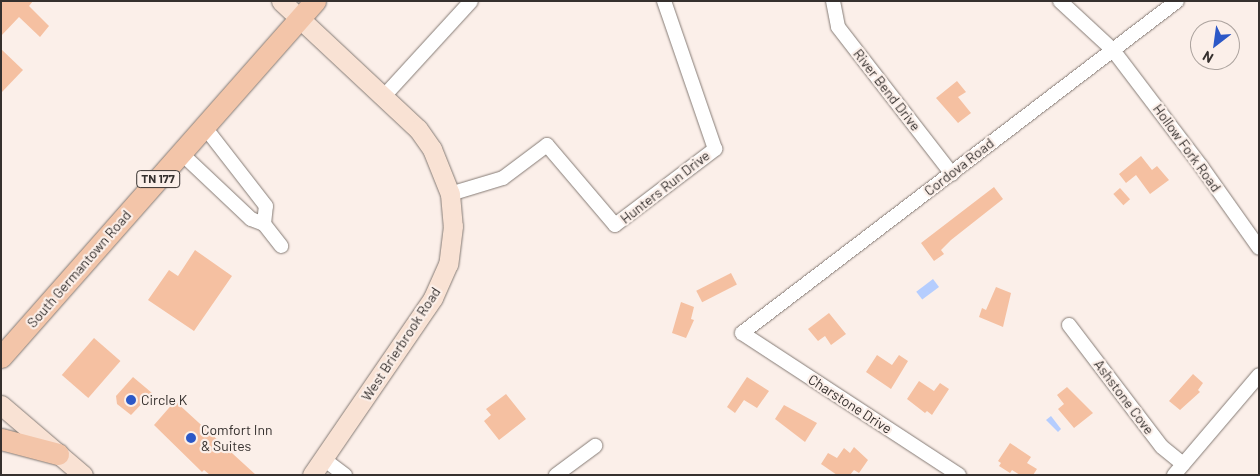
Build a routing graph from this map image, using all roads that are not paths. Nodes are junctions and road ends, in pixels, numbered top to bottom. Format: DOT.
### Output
graph roads {
  1 [pos="281,1"];
  2 [pos="314,1"];
  3 [pos="471,1"];
  4 [pos="664,1"];
  5 [pos="833,1"];
  6 [pos="1060,1"];
  7 [pos="1176,1"];
  8 [pos="300,17"];
  9 [pos="1113,50"];
  10 [pos="385,96"];
  11 [pos="204,126"];
  12 [pos="181,153"];
  13 [pos="952,174"];
  14 [pos="450,194"];
  15 [pos="264,224"];
  16 [pos="281,246"];
  17 [pos="1259,248"];
  18 [pos="1069,325"];
  19 [pos="742,333"];
  20 [pos="1,357"];
  21 [pos="1259,375"];
  22 [pos="1,405"];
  23 [pos="1,439"];
  24 [pos="595,446"];
  25 [pos="58,454"];
  26 [pos="325,460"];
  27 [pos="1179,469"];
  28 [pos="83,475"];
  29 [pos="312,475"];
  30 [pos="345,475"];
  31 [pos="556,475"];
  32 [pos="959,475"];
  1 -- 8 [label="street, West Brierbrook Road"];
  2 -- 8 [label="main road, South Germantown Road / TN 177"];
  3 -- 10 [label="street"];
  4 -- 14 [label="street, Hunters Run Drive"];
  5 -- 13 [label="street, River Bend Drive"];
  6 -- 9 [label="street, Hollow Fork Road"];
  7 -- 9 [label="street, Cordova Road"];
  8 -- 10 [label="street, West Brierbrook Road"];
  8 -- 11 [label="main road, South Germantown Road / TN 177"];
  9 -- 13 [label="street, Cordova Road"];
  9 -- 17 [label="street, Hollow Fork Road"];
  10 -- 14 [label="street, West Brierbrook Road"];
  11 -- 12 [label="main road, South Germantown Road / TN 177"];
  11 -- 15 [label="street"];
  12 -- 15 [label="street"];
  12 -- 20 [label="main road, South Germantown Road / TN 177"];
  13 -- 19 [label="street, Cordova Road"];
  14 -- 26 [label="street, West Brierbrook Road"];
  15 -- 16 [label="street"];
  18 -- 27 [label="street, Ashstone Cove"];
  19 -- 32 [label="street, Charstone Drive"];
  21 -- 27 [label="street"];
  22 -- 25 [label="street"];
  23 -- 25 [label="main road"];
  24 -- 31 [label="street"];
  25 -- 28 [label="street"];
  26 -- 29 [label="street, West Brierbrook Road"];
  26 -- 30 [label="street"];
}
